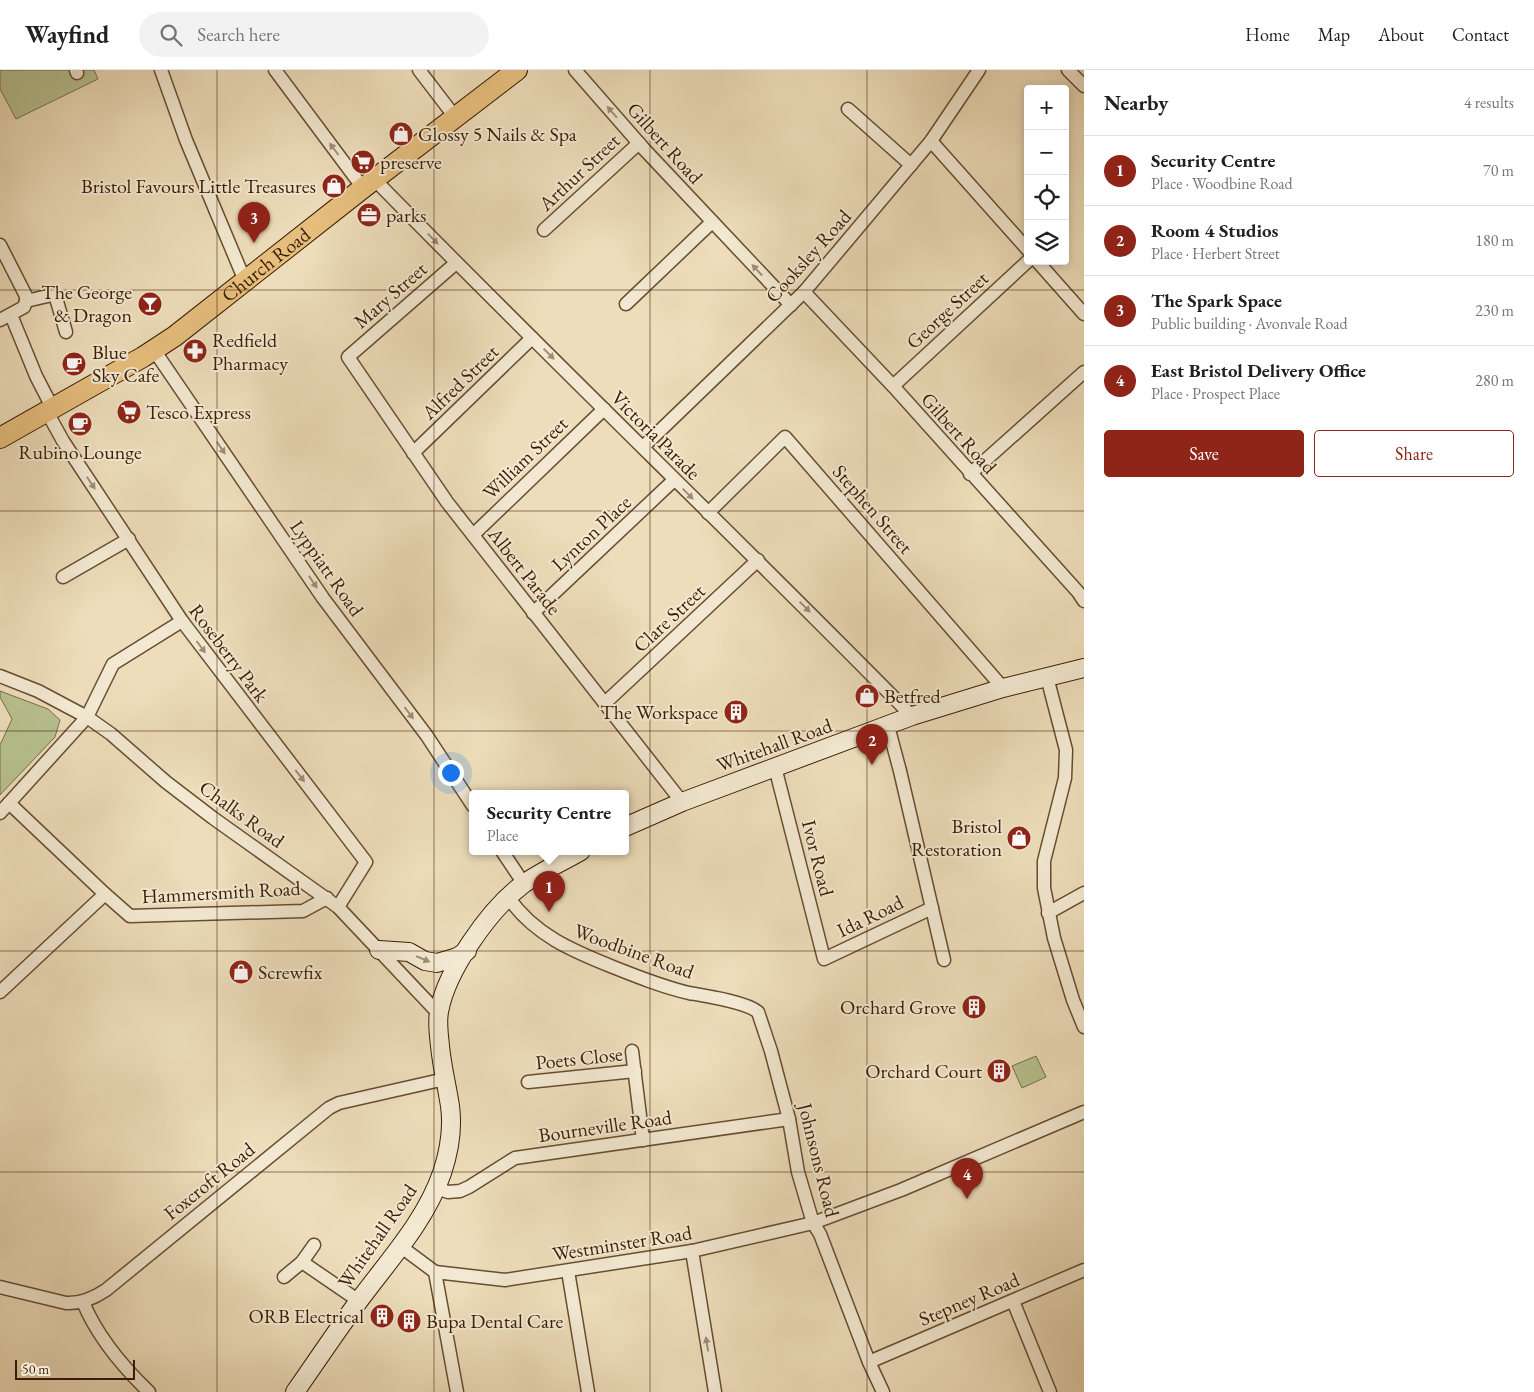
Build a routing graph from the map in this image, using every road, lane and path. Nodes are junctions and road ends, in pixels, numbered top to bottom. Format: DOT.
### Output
graph roads {
  1 [pos="161,70"];
  2 [pos="274,70"];
  3 [pos="419,70"];
  4 [pos="517,70"];
  5 [pos="575,70"];
  6 [pos="979,70"];
  7 [pos="1068,70"];
  8 [pos="1084,86"];
  9 [pos="848,109"];
  10 [pos="455,118"];
  11 [pos="931,141"];
  12 [pos="639,143"];
  13 [pos="911,164"];
  14 [pos="369,184"];
  15 [pos="712,222"];
  16 [pos="544,230"];
  17 [pos="0,245"];
  18 [pos="1024,246"];
  19 [pos="456,263"];
  20 [pos="1024,265"];
  21 [pos="1041,265"];
  22 [pos="245,282"];
  23 [pos="804,292"];
  24 [pos="26,301"];
  25 [pos="626,304"];
  26 [pos="791,306"];
  27 [pos="1084,314"];
  28 [pos="6,317"];
  29 [pos="66,332"];
  30 [pos="532,338"];
  31 [pos="154,350"];
  32 [pos="348,356"];
  33 [pos="1084,372"];
  34 [pos="893,386"];
  35 [pos="604,409"];
  36 [pos="50,410"];
  37 [pos="0,438"];
  38 [pos="643,447"];
  39 [pos="413,453"];
  40 [pos="970,474"];
  41 [pos="674,480"];
  42 [pos="708,513"];
  43 [pos="473,535"];
  44 [pos="129,539"];
  45 [pos="758,560"];
  46 [pos="63,577"];
  47 [pos="1084,601"];
  48 [pos="533,613"];
  49 [pos="182,621"];
  50 [pos="1084,668"];
  51 [pos="0,676"];
  52 [pos="1047,677"];
  53 [pos="1003,688"];
  54 [pos="605,703"];
  55 [pos="912,716"];
  56 [pos="87,717"];
  57 [pos="888,726"];
  58 [pos="775,767"];
  59 [pos="469,800"];
  60 [pos="682,802"];
  61 [pos="9,803"];
  62 [pos="0,813"];
  63 [pos="629,825"];
  64 [pos="505,855"];
  65 [pos="574,855"];
  66 [pos="524,884"];
  67 [pos="1084,893"];
  68 [pos="105,894"];
  69 [pos="508,897"];
  70 [pos="327,898"];
  71 [pos="338,907"];
  72 [pos="932,908"];
  73 [pos="1048,913"];
  74 [pos="379,950"];
  75 [pos="467,951"];
  76 [pos="824,959"];
  77 [pos="944,960"];
  78 [pos="0,992"];
  79 [pos="735,1003"];
  80 [pos="438,1014"];
  81 [pos="1084,1027"];
  82 [pos="632,1051"];
  83 [pos="635,1072"];
  84 [pos="445,1079"];
  85 [pos="528,1082"];
  86 [pos="1084,1112"];
  87 [pos="789,1119"];
  88 [pos="643,1140"];
  89 [pos="436,1188"];
  90 [pos="813,1224"];
  91 [pos="314,1245"];
  92 [pos="400,1246"];
  93 [pos="692,1251"];
  94 [pos="302,1262"];
  95 [pos="1084,1270"];
  96 [pos="568,1271"];
  97 [pos="435,1272"];
  98 [pos="284,1277"];
  99 [pos="0,1287"];
  100 [pos="359,1301"];
  101 [pos="1013,1301"];
  102 [pos="82,1302"];
  103 [pos="869,1362"];
  104 [pos="149,1392"];
  105 [pos="295,1392"];
  106 [pos="457,1392"];
  107 [pos="588,1392"];
  108 [pos="715,1392"];
  109 [pos="883,1392"];
  110 [pos="1050,1392"];
  1 -- 22 [label="street"];
  14 -- 2 [label="street, Victoria Parade, one-way"];
  3 -- 10 [label="street"];
  4 -- 10 [label="main road, Church Road"];
  12 -- 5 [label="street, Gilbert Road, one-way"];
  6 -- 11 [label="street, Cooksley Road"];
  7 -- 8 [label="street"];
  9 -- 13 [label="street"];
  10 -- 14 [label="main road, Church Road"];
  11 -- 13 [label="street, Cooksley Road"];
  11 -- 18 [label="street"];
  12 -- 15 [label="street, Gilbert Road"];
  12 -- 16 [label="street, Arthur Street"];
  13 -- 23 [label="street, Cooksley Road"];
  14 -- 19 [label="street, Victoria Parade, one-way"];
  14 -- 22 [label="main road, Church Road"];
  15 -- 25 [label="street"];
  26 -- 15 [label="street, Gilbert Road, one-way"];
  17 -- 24 [label="street"];
  19 -- 30 [label="street, Victoria Parade"];
  19 -- 32 [label="street, Mary Street"];
  20 -- 34 [label="street, George Street"];
  21 -- 27 [label="street"];
  22 -- 31 [label="main road, Church Road"];
  23 -- 26 [label="street, Cooksley Road"];
  23 -- 34 [label="street, Gilbert Road"];
  24 -- 28 [label="street"];
  24 -- 29 [label="street"];
  26 -- 38 [label="street, Cooksley Road"];
  28 -- 36 [label="street, Roseberry Park"];
  30 -- 35 [label="street, Victoria Parade, one-way"];
  30 -- 39 [label="street, Alfred Street"];
  31 -- 36 [label="main road, Church Road"];
  31 -- 59 [label="street, Lyppiatt Road, one-way"];
  32 -- 39 [label="street, Albert Parade"];
  33 -- 40 [label="street"];
  34 -- 40 [label="street, Gilbert Road"];
  35 -- 38 [label="street, Victoria Parade"];
  35 -- 43 [label="street, William Street"];
  36 -- 37 [label="main road, Church Road"];
  36 -- 44 [label="street, Roseberry Park, one-way"];
  38 -- 41 [label="street, Victoria Parade"];
  39 -- 43 [label="street, Albert Parade"];
  40 -- 47 [label="street, Gilbert Road"];
  41 -- 42 [label="street, Victoria Parade, one-way"];
  41 -- 48 [label="street, Lynton Place"];
  42 -- 45 [label="street, Victoria Parade"];
  42 -- 53 [label="street, Stephen Street"];
  43 -- 48 [label="street, Albert Parade"];
  44 -- 46 [label="street"];
  44 -- 49 [label="street, Roseberry Park"];
  45 -- 54 [label="street, Clare Street"];
  45 -- 55 [label="street, Victoria Parade, one-way"];
  48 -- 54 [label="street, Albert Parade"];
  49 -- 56 [label="street"];
  49 -- 71 [label="street, Roseberry Park, one-way"];
  50 -- 52 [label="main road, Whitehall Road"];
  51 -- 56 [label="street, Chalks Road"];
  52 -- 53 [label="main road, Whitehall Road"];
  52 -- 73 [label="street"];
  53 -- 55 [label="main road, Whitehall Road"];
  54 -- 60 [label="street, Albert Parade"];
  55 -- 57 [label="main road, Whitehall Road"];
  56 -- 61 [label="street"];
  56 -- 70 [label="street, Chalks Road"];
  57 -- 58 [label="main road, Whitehall Road"];
  57 -- 72 [label="street"];
  58 -- 60 [label="main road, Whitehall Road"];
  58 -- 76 [label="street, Ivor Road"];
  60 -- 63 [label="main road, Whitehall Road"];
  61 -- 62 [label="street"];
  61 -- 68 [label="street, Hammersmith Road"];
  64 -- 66 [label="street"];
  65 -- 66 [label="main road, Whitehall Road"];
  66 -- 69 [label="main road, Whitehall Road"];
  67 -- 73 [label="street"];
  68 -- 70 [label="street, Hammersmith Road"];
  68 -- 78 [label="street"];
  69 -- 75 [label="main road, Whitehall Road"];
  69 -- 79 [label="street, Woodbine Road"];
  70 -- 71 [label="street, Chalks Road"];
  71 -- 74 [label="street, Chalks Road"];
  72 -- 76 [label="street, Ida Road"];
  72 -- 77 [label="street"];
  73 -- 81 [label="street"];
  74 -- 75 [label="main road, one-way"];
  74 -- 80 [label="street, Chalks Road"];
  75 -- 80 [label="main road, Whitehall Road"];
  79 -- 87 [label="street, Johnsons Road"];
  80 -- 84 [label="main road, Whitehall Road"];
  82 -- 83 [label="street, Poets Close"];
  83 -- 85 [label="street, Poets Close"];
  83 -- 88 [label="street, Poets Close"];
  84 -- 89 [label="main road, Whitehall Road"];
  84 -- 102 [label="street, Foxcroft Road"];
  86 -- 90 [label="street, Westminster Road"];
  87 -- 88 [label="street, Bourneville Road"];
  87 -- 90 [label="street, Johnsons Road"];
  88 -- 89 [label="street, Bourneville Road"];
  89 -- 92 [label="main road, Whitehall Road"];
  90 -- 93 [label="street, Westminster Road"];
  90 -- 103 [label="street, Johnsons Road"];
  91 -- 94 [label="street"];
  92 -- 97 [label="street"];
  92 -- 100 [label="main road, Whitehall Road"];
  93 -- 96 [label="street, Westminster Road"];
  108 -- 93 [label="street, one-way"];
  94 -- 98 [label="street"];
  94 -- 100 [label="street"];
  95 -- 101 [label="street, Stepney Road"];
  96 -- 97 [label="street, Westminster Road"];
  96 -- 107 [label="street"];
  97 -- 106 [label="street"];
  99 -- 102 [label="street, Foxcroft Road"];
  100 -- 105 [label="main road, Whitehall Road"];
  101 -- 103 [label="street, Stepney Road"];
  101 -- 110 [label="street"];
  102 -- 104 [label="street"];
  103 -- 109 [label="street, Johnsons Road"];
}
